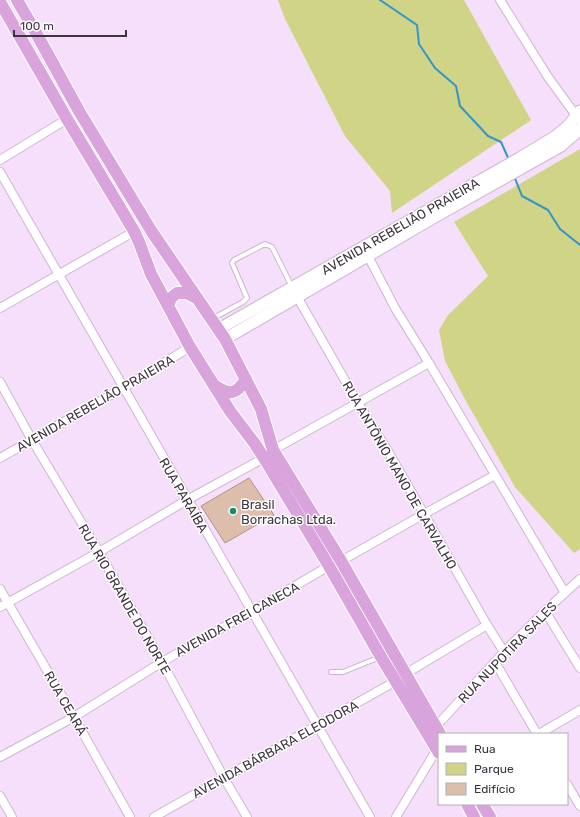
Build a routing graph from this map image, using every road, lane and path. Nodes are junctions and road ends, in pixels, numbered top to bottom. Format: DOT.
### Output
graph roads {
  1 [pos="17,0"];
  2 [pos="500,0"];
  3 [pos="2,8"];
  4 [pos="579,116"];
  5 [pos="67,119"];
  6 [pos="580,130"];
  7 [pos="0,160"];
  8 [pos="511,168"];
  9 [pos="0,172"];
  10 [pos="134,231"];
  11 [pos="360,257"];
  12 [pos="58,274"];
  13 [pos="295,292"];
  14 [pos="198,299"];
  15 [pos="168,306"];
  16 [pos="0,308"];
  17 [pos="212,319"];
  18 [pos="222,334"];
  19 [pos="190,347"];
  20 [pos="429,363"];
  21 [pos="246,379"];
  22 [pos="0,382"];
  23 [pos="213,385"];
  24 [pos="123,388"];
  25 [pos="358,403"];
  26 [pos="32,440"];
  27 [pos="268,454"];
  28 [pos="0,458"];
  29 [pos="495,475"];
  30 [pos="188,500"];
  31 [pos="424,514"];
  32 [pos="99,552"];
  33 [pos="341,562"];
  34 [pos="329,566"];
  35 [pos="580,578"];
  36 [pos="0,589"];
  37 [pos="564,593"];
  38 [pos="8,602"];
  39 [pos="0,607"];
  40 [pos="252,611"];
  41 [pos="545,611"];
  42 [pos="487,625"];
  43 [pos="504,652"];
  44 [pos="381,657"];
  45 [pos="162,662"];
  46 [pos="495,662"];
  47 [pos="580,668"];
  48 [pos="331,672"];
  49 [pos="406,674"];
  50 [pos="396,681"];
  51 [pos="580,710"];
  52 [pos="74,717"];
  53 [pos="317,725"];
  54 [pos="438,730"];
  55 [pos="537,733"];
  56 [pos="540,733"];
  57 [pos="438,751"];
  58 [pos="0,757"];
  59 [pos="224,778"];
  60 [pos="568,786"];
  61 [pos="0,796"];
  62 [pos="468,805"];
  63 [pos="483,805"];
  64 [pos="580,806"];
  65 [pos="12,817"];
  66 [pos="130,817"];
  67 [pos="154,817"];
  68 [pos="247,817"];
  69 [pos="370,817"];
  70 [pos="396,817"];
  71 [pos="474,817"];
  72 [pos="490,817"];
  1 -- 14 [label="main road"];
  2 -- 4 [label="street"];
  3 -- 5 [label="main road"];
  4 -- 8 [label="street, AVENIDA REBELIÃO PRAIEIRA"];
  5 -- 7 [label="street"];
  5 -- 10 [label="main road"];
  6 -- 8 [label="street, AVENIDA REBELIÃO PRAIEIRA"];
  8 -- 11 [label="street, AVENIDA REBELIÃO PRAIEIRA"];
  8 -- 11 [label="street, AVENIDA REBELIÃO PRAIEIRA"];
  9 -- 12 [label="street, RUA PARAÍBA"];
  10 -- 12 [label="street"];
  10 -- 15 [label="main road"];
  11 -- 13 [label="street, AVENIDA REBELIÃO PRAIEIRA"];
  11 -- 20 [label="street"];
  12 -- 16 [label="street"];
  12 -- 24 [label="street, RUA PARAÍBA"];
  13 -- 17 [label="lane"];
  13 -- 18 [label="street, AVENIDA REBELIÃO PRAIEIRA"];
  13 -- 25 [label="street, RUA ANTÔNIO MANO DE CARVALHO"];
  14 -- 15 [label="main road"];
  14 -- 17 [label="main road"];
  15 -- 19 [label="main road"];
  17 -- 18 [label="main road"];
  18 -- 21 [label="main road"];
  19 -- 23 [label="main road"];
  19 -- 24 [label="street, AVENIDA REBELIÃO PRAIEIRA"];
  20 -- 25 [label="street"];
  20 -- 29 [label="street"];
  21 -- 23 [label="main road"];
  21 -- 27 [label="main road"];
  22 -- 26 [label="street, RUA RIO GRANDE DO NORTE"];
  23 -- 27 [label="main road"];
  24 -- 26 [label="street, AVENIDA REBELIÃO PRAIEIRA"];
  24 -- 30 [label="street, RUA PARAÍBA"];
  25 -- 27 [label="street"];
  25 -- 31 [label="street, RUA ANTÔNIO MANO DE CARVALHO"];
  26 -- 28 [label="street, AVENIDA REBELIÃO PRAIEIRA"];
  26 -- 32 [label="street, RUA RIO GRANDE DO NORTE"];
  27 -- 30 [label="street"];
  27 -- 33 [label="main road"];
  27 -- 34 [label="main road"];
  29 -- 31 [label="street"];
  29 -- 37 [label="street"];
  30 -- 32 [label="street"];
  30 -- 40 [label="street, RUA PARAÍBA"];
  31 -- 33 [label="street"];
  31 -- 42 [label="street, RUA ANTÔNIO MANO DE CARVALHO"];
  32 -- 38 [label="street"];
  32 -- 45 [label="street, RUA RIO GRANDE DO NORTE"];
  33 -- 49 [label="main road"];
  34 -- 40 [label="street, AVENIDA FREI CANECA"];
  34 -- 44 [label="main road"];
  35 -- 37 [label="street, RUA NUPOTIRA SALES"];
  36 -- 38 [label="street, RUA CEARÁ"];
  37 -- 41 [label="street, RUA NUPOTIRA SALES"];
  38 -- 39 [label="street"];
  38 -- 52 [label="street, RUA CEARÁ"];
  40 -- 45 [label="street, AVENIDA FREI CANECA"];
  40 -- 53 [label="street, RUA PARAÍBA"];
  41 -- 43 [label="street, RUA NUPOTIRA SALES"];
  41 -- 47 [label="street"];
  42 -- 43 [label="street, RUA ANTÔNIO MANO DE CARVALHO"];
  42 -- 49 [label="street"];
  43 -- 46 [label="street, RUA NUPOTIRA SALES"];
  44 -- 48 [label="lane"];
  44 -- 50 [label="main road"];
  45 -- 52 [label="street, AVENIDA FREI CANECA"];
  45 -- 59 [label="street, RUA RIO GRANDE DO NORTE"];
  46 -- 54 [label="street, RUA NUPOTIRA SALES"];
  46 -- 55 [label="street"];
  49 -- 54 [label="main road"];
  50 -- 53 [label="street, AVENIDA BÁRBARA ELEODORA"];
  50 -- 57 [label="main road"];
  51 -- 56 [label="street"];
  52 -- 58 [label="street, AVENIDA FREI CANECA"];
  52 -- 66 [label="street, RUA CEARÁ"];
  53 -- 59 [label="street, AVENIDA BÁRBARA ELEODORA"];
  53 -- 69 [label="street, RUA PARAÍBA"];
  57 -- 70 [label="street"];
  59 -- 67 [label="street, AVENIDA BÁRBARA ELEODORA"];
  59 -- 68 [label="street, RUA RIO GRANDE DO NORTE"];
  60 -- 64 [label="street"];
  61 -- 65 [label="street"];
  62 -- 71 [label="main road"];
  63 -- 72 [label="main road"];
}
